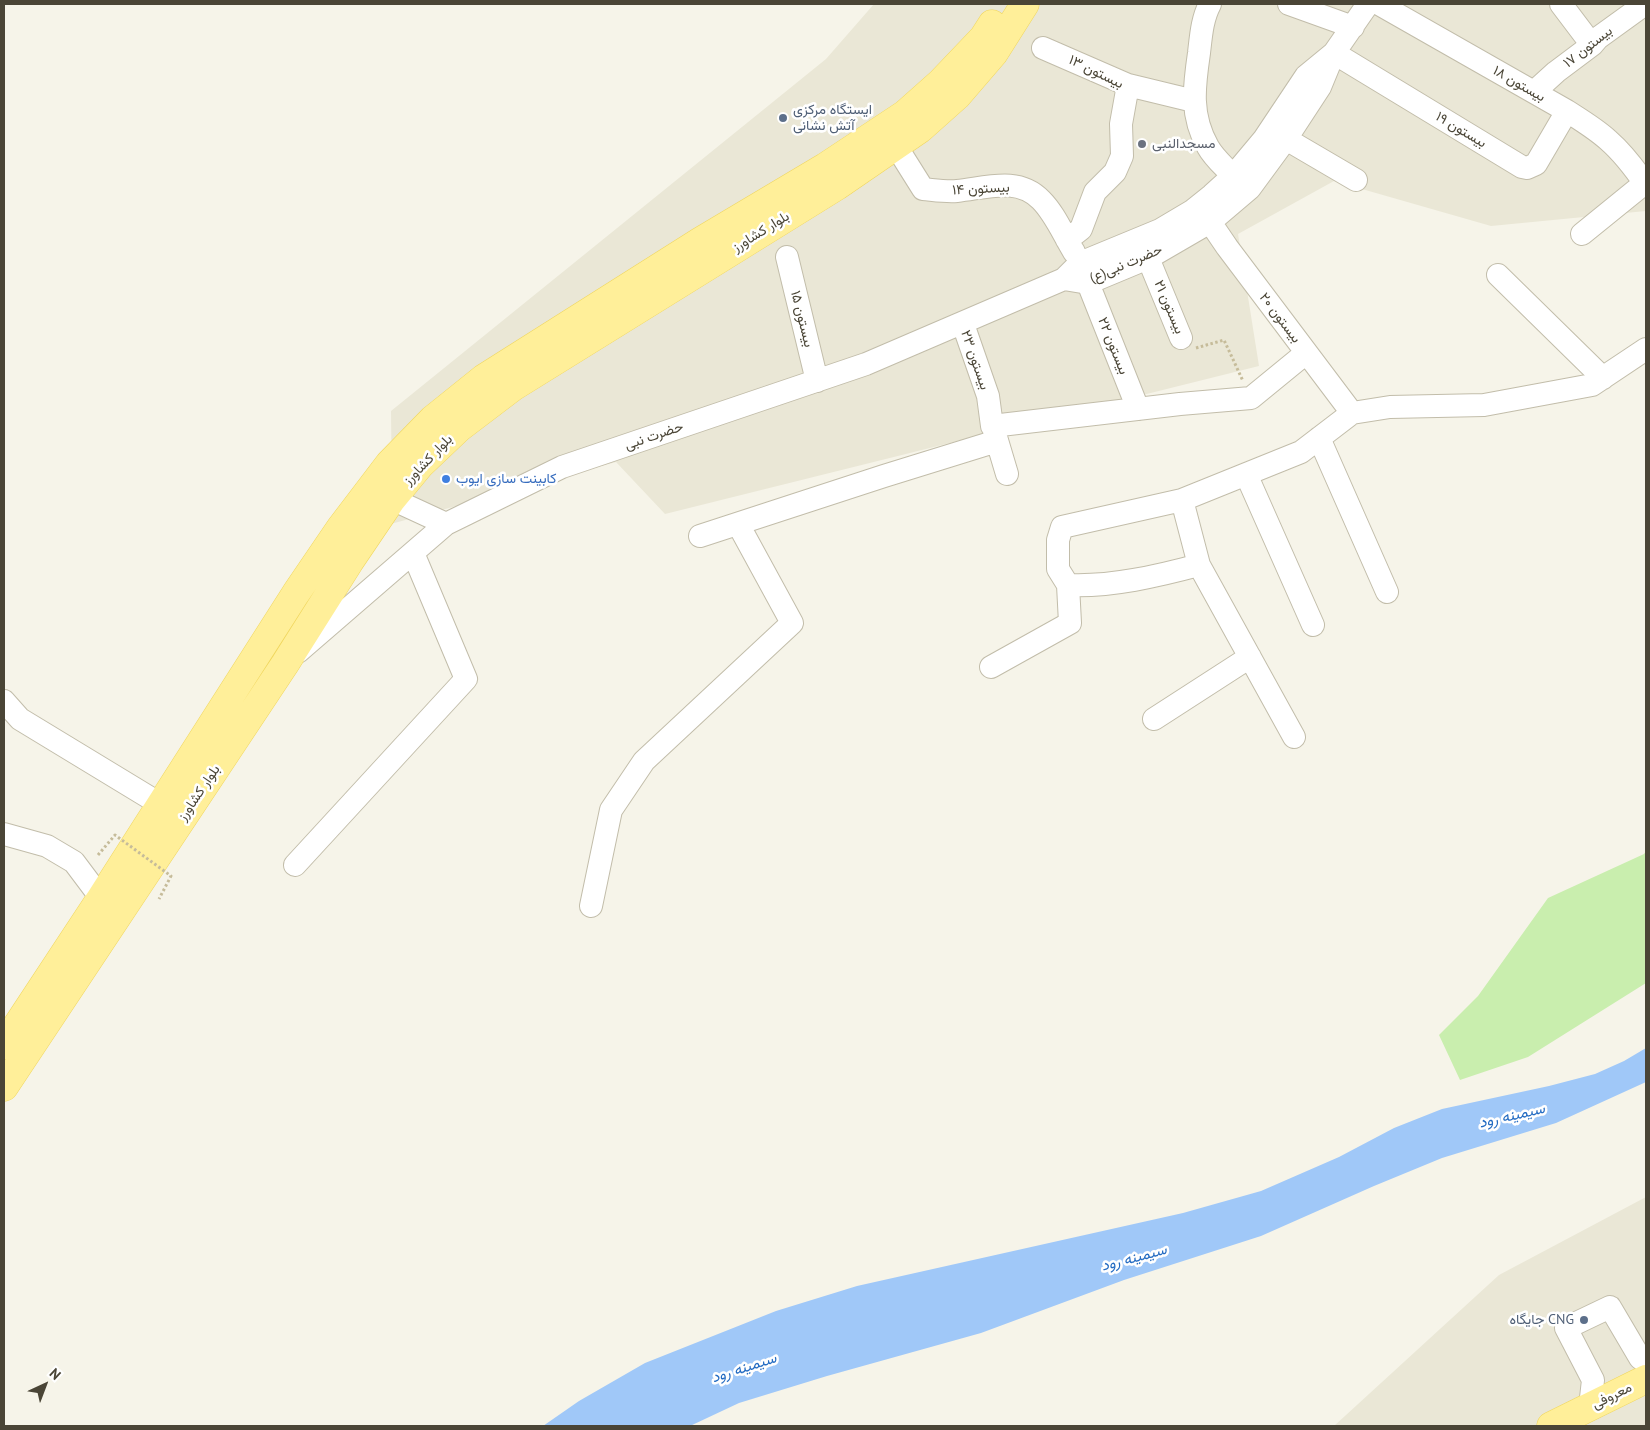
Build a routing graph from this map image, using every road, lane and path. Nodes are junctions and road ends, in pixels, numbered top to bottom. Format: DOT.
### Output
graph roads {
  1 [pos="1005,4"];
  2 [pos="1026,4"];
  3 [pos="1210,4"];
  4 [pos="1289,4"];
  5 [pos="1368,4"];
  6 [pos="1379,4"];
  7 [pos="1561,4"];
  8 [pos="1644,4"];
  9 [pos="1352,27"];
  10 [pos="1592,45"];
  11 [pos="1043,48"];
  12 [pos="1334,53"];
  13 [pos="1128,85"];
  14 [pos="1534,92"];
  15 [pos="1194,102"];
  16 [pos="1567,111"];
  17 [pos="1286,139"];
  18 [pos="896,146"];
  19 [pos="831,176"];
  20 [pos="1233,176"];
  21 [pos="1356,180"];
  22 [pos="1646,183"];
  23 [pos="1210,222"];
  24 [pos="1582,234"];
  25 [pos="1067,240"];
  26 [pos="787,257"];
  27 [pos="1148,258"];
  28 [pos="1084,273"];
  29 [pos="1498,275"];
  30 [pos="1064,279"];
  31 [pos="963,324"];
  32 [pos="1181,338"];
  33 [pos="1646,349"];
  34 [pos="1306,353"];
  35 [pos="1603,378"];
  36 [pos="817,381"];
  37 [pos="1251,398"];
  38 [pos="1138,409"];
  39 [pos="1352,414"];
  40 [pos="995,434"];
  41 [pos="1319,438"];
  42 [pos="1007,474"];
  43 [pos="1246,474"];
  44 [pos="392,499"];
  45 [pos="1182,500"];
  46 [pos="446,524"];
  47 [pos="738,524"];
  48 [pos="700,536"];
  49 [pos="413,553"];
  50 [pos="1199,565"];
  51 [pos="1068,585"];
  52 [pos="1387,592"];
  53 [pos="1313,625"];
  54 [pos="1250,657"];
  55 [pos="285,664"];
  56 [pos="991,667"];
  57 [pos="4,701"];
  58 [pos="1154,719"];
  59 [pos="1294,737"];
  60 [pos="160,804"];
  61 [pos="4,834"];
  62 [pos="98,855"];
  63 [pos="294,865"];
  64 [pos="101,898"];
  65 [pos="158,899"];
  66 [pos="590,906"];
  67 [pos="4,1045"];
  68 [pos="4,1087"];
  69 [pos="1646,1362"];
  70 [pos="1646,1379"];
  71 [pos="1590,1407"];
  72 [pos="1551,1426"];
  1 -- 19 [label="main road, بلوار کشاورز"];
  2 -- 18 [label="main road, بلوار کشاورز"];
  3 -- 15 [label="street"];
  4 -- 9 [label="street"];
  5 -- 9 [label="street, حضرت نبی(ع)"];
  6 -- 14 [label="street, بیستون ۱۸"];
  7 -- 10 [label="street"];
  8 -- 10 [label="street, بیستون ۱۷"];
  9 -- 12 [label="street, حضرت نبی(ع)"];
  10 -- 14 [label="street, بیستون ۱۷"];
  11 -- 13 [label="street, بیستون ۱۳"];
  12 -- 16 [label="street, بیستون ۱۹"];
  12 -- 17 [label="street, حضرت نبی(ع)"];
  12 -- 20 [label="street, حضرت نبی(ع)"];
  13 -- 15 [label="street"];
  13 -- 25 [label="street, بیستون ۱۳"];
  14 -- 16 [label="street, بیستون ۱۸"];
  15 -- 20 [label="street"];
  16 -- 22 [label="street, بیستون ۱۸"];
  17 -- 21 [label="street"];
  17 -- 23 [label="street, حضرت نبی(ع)"];
  18 -- 19 [label="main road, بلوار کشاورز"];
  18 -- 25 [label="street, بیستون ۱۴"];
  19 -- 44 [label="main road, بلوار کشاورز"];
  19 -- 60 [label="main road, بلوار کشاورز"];
  20 -- 28 [label="street, حضرت نبی(ع)"];
  22 -- 24 [label="street"];
  23 -- 27 [label="street, حضرت نبی(ع)"];
  23 -- 34 [label="street, بیستون ۲۰"];
  25 -- 28 [label="street, بیستون ۱۴"];
  26 -- 36 [label="street, بیستون ۱۵"];
  27 -- 28 [label="street, حضرت نبی(ع)"];
  27 -- 32 [label="street, بیستون ۲۱"];
  28 -- 30 [label="street, حضرت نبی(ع)"];
  28 -- 38 [label="street, بیستون ۲۲"];
  29 -- 35 [label="street"];
  30 -- 31 [label="street, حضرت نبی"];
  31 -- 36 [label="street, حضرت نبی"];
  31 -- 40 [label="street, بیستون ۲۳"];
  32 -- 37 [label="path, بیستون ۲۱"];
  33 -- 35 [label="street"];
  34 -- 37 [label="street"];
  34 -- 39 [label="street, بیستون ۲۰"];
  35 -- 39 [label="street"];
  36 -- 46 [label="street, حضرت نبی"];
  37 -- 38 [label="street"];
  38 -- 40 [label="street"];
  39 -- 41 [label="street"];
  40 -- 42 [label="street, بیستون ۲۳"];
  40 -- 47 [label="street"];
  41 -- 43 [label="street"];
  41 -- 52 [label="street"];
  43 -- 45 [label="street"];
  43 -- 53 [label="street"];
  44 -- 46 [label="street"];
  44 -- 55 [label="main road, بلوار کشاورز"];
  45 -- 50 [label="street"];
  45 -- 51 [label="street"];
  46 -- 49 [label="street, حضرت نبی"];
  47 -- 48 [label="street"];
  47 -- 66 [label="street"];
  49 -- 55 [label="street, حضرت نبی"];
  49 -- 63 [label="street"];
  50 -- 51 [label="street"];
  50 -- 54 [label="street"];
  51 -- 56 [label="street"];
  54 -- 58 [label="street"];
  54 -- 59 [label="street"];
  55 -- 68 [label="main road, بلوار کشاورز"];
  57 -- 60 [label="street"];
  60 -- 64 [label="main road, بلوار کشاورز"];
  61 -- 64 [label="street"];
  62 -- 65 [label="path, bridge"];
  64 -- 67 [label="main road, بلوار کشاورز"];
  69 -- 71 [label="street"];
  70 -- 71 [label="main road, معروفی"];
  71 -- 72 [label="main road, معروفی"];
}
